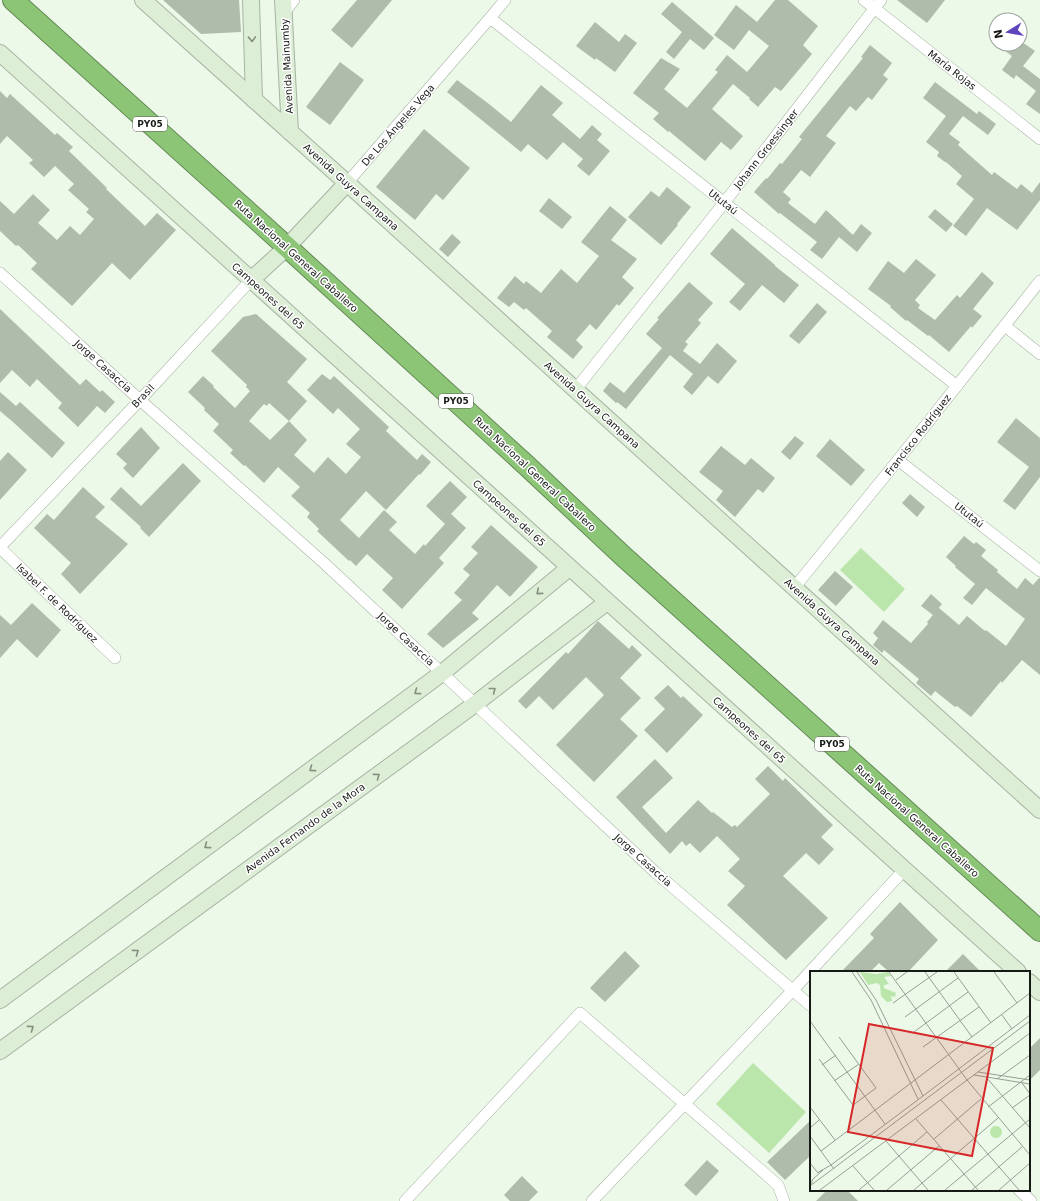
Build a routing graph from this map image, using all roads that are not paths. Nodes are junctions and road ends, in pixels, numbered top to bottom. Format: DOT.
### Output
graph roads {
  1 [pos="13,0"];
  2 [pos="143,0"];
  3 [pos="251,0"];
  4 [pos="294,0"];
  5 [pos="504,0"];
  6 [pos="864,0"];
  7 [pos="878,4"];
  8 [pos="284,6"];
  9 [pos="490,18"];
  10 [pos="0,53"];
  11 [pos="254,100"];
  12 [pos="290,132"];
  13 [pos="1040,139"];
  14 [pos="347,183"];
  15 [pos="724,203"];
  16 [pos="287,247"];
  17 [pos="0,273"];
  18 [pos="251,280"];
  19 [pos="1040,281"];
  20 [pos="1004,326"];
  21 [pos="1040,354"];
  22 [pos="956,386"];
  23 [pos="575,390"];
  24 [pos="140,400"];
  25 [pos="898,460"];
  26 [pos="0,548"];
  27 [pos="569,568"];
  28 [pos="1040,571"];
  29 [pos="794,588"];
  30 [pos="607,602"];
  31 [pos="115,658"];
  32 [pos="442,673"];
  33 [pos="475,704"];
  34 [pos="1040,810"];
  35 [pos="904,870"];
  36 [pos="1040,931"];
  37 [pos="811,971"];
  38 [pos="1017,971"];
  39 [pos="810,972"];
  40 [pos="1030,983"];
  41 [pos="793,990"];
  42 [pos="1040,992"];
  43 [pos="0,1000"];
  44 [pos="810,1005"];
  45 [pos="0,1051"];
  46 [pos="685,1104"];
  47 [pos="1020,1191"];
  48 [pos="405,1201"];
  49 [pos="592,1201"];
  50 [pos="784,1201"];
  51 [pos="1031,1201"];
  1 -- 16 [label="highway, Ruta Nacional General Caballero / PY05"];
  2 -- 11 [label="street, Avenida Guyra Campana"];
  3 -- 11 [label="street, one-way"];
  4 -- 8 [label="street"];
  5 -- 9 [label="street, De Los Ángeles Vega"];
  6 -- 7 [label="street, María Rojas"];
  7 -- 13 [label="street, María Rojas"];
  7 -- 15 [label="street, Johann Groessinger"];
  8 -- 12 [label="street, Avenida Mainumby"];
  9 -- 14 [label="street, De Los Ángeles Vega"];
  9 -- 15 [label="street, Ututaú"];
  10 -- 18 [label="street, Campeones del 65"];
  11 -- 12 [label="street, Avenida Guyra Campana"];
  12 -- 14 [label="street, Avenida Guyra Campana"];
  14 -- 16 [label="street, De Los Ángeles Vega"];
  14 -- 23 [label="street, Avenida Guyra Campana"];
  15 -- 22 [label="street, Ututaú"];
  15 -- 23 [label="street, Johann Groessinger"];
  16 -- 18 [label="street, Brasil"];
  16 -- 36 [label="highway, Ruta Nacional General Caballero / PY05"];
  17 -- 24 [label="street, Jorge Casaccia"];
  18 -- 24 [label="street, Brasil"];
  18 -- 27 [label="street, Campeones del 65"];
  19 -- 20 [label="street, Francisco Rodríguez"];
  20 -- 21 [label="street"];
  20 -- 22 [label="street, Francisco Rodríguez"];
  22 -- 25 [label="street, Francisco Rodríguez"];
  23 -- 29 [label="street, Avenida Guyra Campana"];
  24 -- 26 [label="street, Brasil"];
  24 -- 32 [label="street, Jorge Casaccia"];
  25 -- 28 [label="street, Ututaú"];
  25 -- 29 [label="street, Francisco Rodríguez"];
  26 -- 31 [label="street, Isabel F. de Rodríguez"];
  27 -- 30 [label="street, Campeones del 65"];
  27 -- 32 [label="street, one-way"];
  29 -- 34 [label="street, Avenida Guyra Campana"];
  33 -- 30 [label="street, Avenida Fernando de la Mora, one-way"];
  30 -- 35 [label="street, Campeones del 65"];
  32 -- 33 [label="street, Jorge Casaccia"];
  32 -- 43 [label="street, one-way"];
  33 -- 41 [label="street, Jorge Casaccia"];
  45 -- 33 [label="street, Avenida Fernando de la Mora, one-way"];
  35 -- 37 [label="street"];
  35 -- 38 [label="street, Campeones del 65"];
  39 -- 41 [label="street"];
  40 -- 42 [label="street"];
  41 -- 44 [label="street, Jorge Casaccia"];
  41 -- 46 [label="street"];
  46 -- 48 [label="street"];
  46 -- 49 [label="street"];
  46 -- 50 [label="street"];
  47 -- 51 [label="street"];
}
